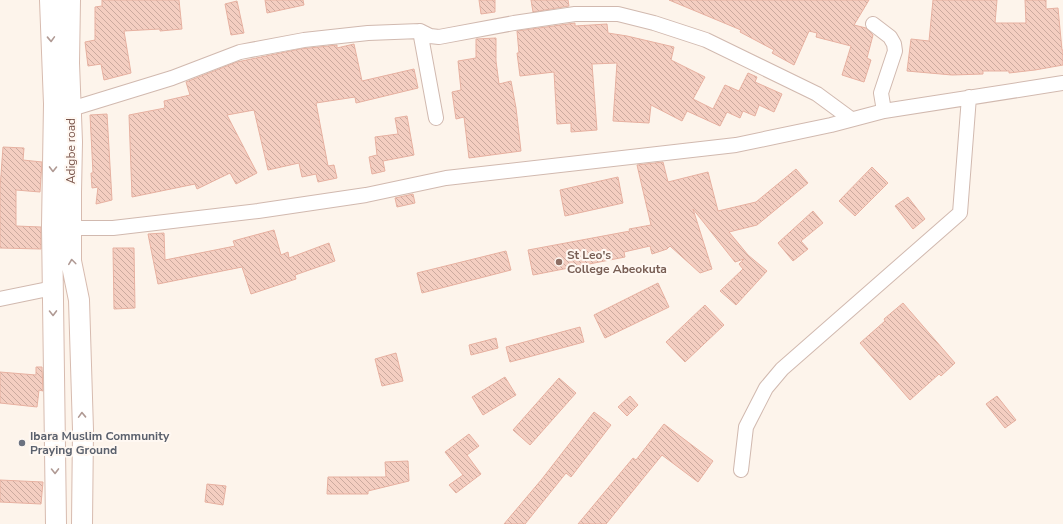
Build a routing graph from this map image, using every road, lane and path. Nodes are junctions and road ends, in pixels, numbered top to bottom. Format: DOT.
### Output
graph roads {
  1 [pos="50,0"];
  2 [pos="70,0"];
  3 [pos="873,24"];
  4 [pos="420,31"];
  5 [pos="1063,83"];
  6 [pos="969,98"];
  7 [pos="71,109"];
  8 [pos="884,111"];
  9 [pos="436,118"];
  10 [pos="851,119"];
  11 [pos="71,228"];
  12 [pos="53,288"];
  13 [pos="0,299"];
  14 [pos="740,470"];
  15 [pos="56,524"];
  16 [pos="82,524"];
  1 -- 12 [label="main road, one-way"];
  2 -- 7 [label="main road, Adigbe road"];
  3 -- 8 [label="street"];
  4 -- 7 [label="street"];
  4 -- 9 [label="street"];
  4 -- 10 [label="street"];
  5 -- 6 [label="street"];
  6 -- 8 [label="street"];
  6 -- 14 [label="street"];
  7 -- 11 [label="main road, Adigbe road"];
  8 -- 10 [label="street"];
  10 -- 11 [label="street"];
  16 -- 11 [label="main road, Adigbe road, one-way"];
  12 -- 13 [label="street"];
  12 -- 15 [label="main road, one-way"];
}
